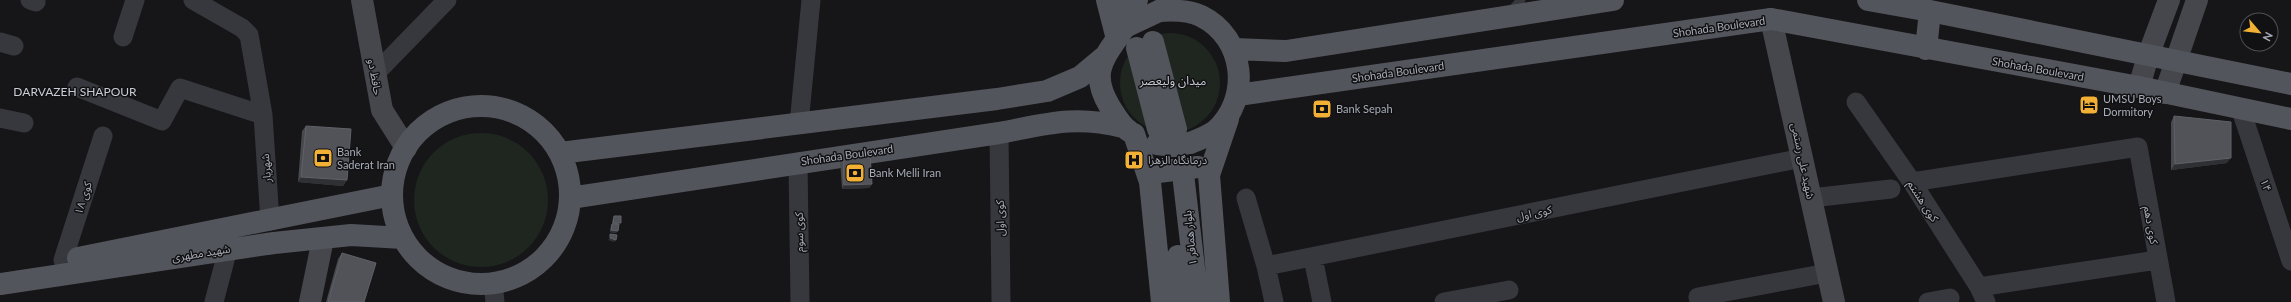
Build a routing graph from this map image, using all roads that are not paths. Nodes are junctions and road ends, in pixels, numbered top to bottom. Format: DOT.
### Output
graph roads {
  1 [pos="135,0"];
  2 [pos="193,0"];
  3 [pos="362,0"];
  4 [pos="447,0"];
  5 [pos="811,0"];
  6 [pos="1181,0"];
  7 [pos="1613,0"];
  8 [pos="1868,0"];
  9 [pos="2169,0"];
  10 [pos="2197,0"];
  11 [pos="1117,2"];
  12 [pos="1514,8"];
  13 [pos="1930,11"];
  14 [pos="1201,16"];
  15 [pos="1771,19"];
  16 [pos="1121,33"];
  17 [pos="123,37"];
  18 [pos="1145,45"];
  19 [pos="1234,49"];
  20 [pos="1926,49"];
  21 [pos="2148,56"];
  22 [pos="1104,57"];
  23 [pos="2175,61"];
  24 [pos="374,74"];
  25 [pos="2291,84"];
  26 [pos="2140,87"];
  27 [pos="77,88"];
  28 [pos="2165,93"];
  29 [pos="1238,95"];
  30 [pos="1856,102"];
  31 [pos="2241,110"];
  32 [pos="263,116"];
  33 [pos="1228,116"];
  34 [pos="0,118"];
  35 [pos="2291,119"];
  36 [pos="24,123"];
  37 [pos="799,124"];
  38 [pos="1128,130"];
  39 [pos="999,133"];
  40 [pos="103,136"];
  41 [pos="1170,136"];
  42 [pos="406,148"];
  43 [pos="560,153"];
  44 [pos="1802,158"];
  45 [pos="798,162"];
  46 [pos="1178,174"];
  47 [pos="1912,182"];
  48 [pos="1891,189"];
  49 [pos="392,195"];
  50 [pos="570,198"];
  51 [pos="1246,198"];
  52 [pos="1811,198"];
  53 [pos="270,221"];
  54 [pos="403,238"];
  55 [pos="324,239"];
  56 [pos="228,249"];
  57 [pos="1313,258"];
  58 [pos="63,260"];
  59 [pos="2157,260"];
  60 [pos="2291,261"];
  61 [pos="1266,266"];
  62 [pos="0,268"];
  63 [pos="1828,273"];
  64 [pos="0,284"];
  65 [pos="1509,290"];
  66 [pos="494,293"];
  67 [pos="1982,294"];
  68 [pos="1698,297"];
  69 [pos="1950,298"];
  70 [pos="214,302"];
  71 [pos="310,302"];
  72 [pos="800,302"];
  73 [pos="1001,302"];
  74 [pos="1162,302"];
  75 [pos="1182,302"];
  76 [pos="1198,302"];
  77 [pos="1219,302"];
  78 [pos="1274,302"];
  79 [pos="1322,302"];
  80 [pos="1444,302"];
  81 [pos="1834,302"];
  82 [pos="1928,302"];
  83 [pos="2166,302"];
  1 -- 17 [label="street"];
  2 -- 32 [label="street, شهریار"];
  3 -- 24 [label="main road, حافظ دو"];
  4 -- 24 [label="street"];
  5 -- 37 [label="street"];
  6 -- 14 [label="main road"];
  7 -- 12 [label="main road"];
  8 -- 13 [label="main road"];
  9 -- 21 [label="main road"];
  10 -- 23 [label="main road"];
  11 -- 16 [label="main road"];
  12 -- 19 [label="main road"];
  13 -- 20 [label="main road"];
  13 -- 21 [label="main road"];
  14 -- 16 [label="main road, bridge"];
  14 -- 19 [label="main road"];
  15 -- 20 [label="main road, Shohada Boulevard"];
  15 -- 29 [label="main road, Shohada Boulevard"];
  15 -- 44 [label="main road, شهید علی رستمی"];
  16 -- 22 [label="main road"];
  18 -- 41 [label="main road"];
  19 -- 29 [label="main road"];
  20 -- 26 [label="main road, Shohada Boulevard"];
  21 -- 23 [label="main road"];
  21 -- 26 [label="main road"];
  22 -- 37 [label="main road"];
  22 -- 38 [label="main road"];
  23 -- 25 [label="main road"];
  23 -- 28 [label="main road"];
  24 -- 42 [label="main road, حافظ دو"];
  26 -- 28 [label="main road, Shohada Boulevard"];
  27 -- 32 [label="street"];
  28 -- 31 [label="main road, Shohada Boulevard"];
  29 -- 33 [label="main road"];
  30 -- 47 [label="street, کوی هشتم"];
  31 -- 35 [label="main road, Shohada Boulevard"];
  31 -- 60 [label="street, ۱۴"];
  32 -- 53 [label="street, شهریار"];
  33 -- 41 [label="main road"];
  33 -- 46 [label="main road"];
  34 -- 36 [label="street"];
  37 -- 43 [label="main road"];
  38 -- 39 [label="main road, Shohada Boulevard"];
  38 -- 41 [label="main road"];
  38 -- 46 [label="main road"];
  39 -- 45 [label="main road, Shohada Boulevard"];
  39 -- 73 [label="street, کوی اول"];
  40 -- 58 [label="street, کوی ۱۸"];
  42 -- 43 [label="main road"];
  42 -- 49 [label="main road"];
  43 -- 50 [label="main road"];
  44 -- 52 [label="main road, شهید علی رستمی"];
  44 -- 57 [label="street, کوی اول"];
  45 -- 50 [label="main road, Shohada Boulevard"];
  45 -- 72 [label="street, کوی سوم"];
  46 -- 74 [label="main road"];
  46 -- 75 [label="main road, بلوار همافر ۱"];
  46 -- 76 [label="main road, بلوار همافر ۱"];
  46 -- 77 [label="main road"];
  47 -- 59 [label="street, کوی دهم"];
  47 -- 67 [label="street, کوی هشتم"];
  48 -- 52 [label="street"];
  49 -- 53 [label="main road, شهید مطهری"];
  49 -- 54 [label="main road"];
  50 -- 66 [label="main road"];
  51 -- 61 [label="street"];
  52 -- 63 [label="main road, شهید علی رستمی"];
  53 -- 58 [label="main road, شهید مطهری"];
  54 -- 55 [label="main road, شهید مطهری"];
  54 -- 66 [label="main road"];
  55 -- 56 [label="main road, شهید مطهری"];
  55 -- 71 [label="main road"];
  56 -- 64 [label="main road, شهید مطهری"];
  56 -- 70 [label="street"];
  57 -- 61 [label="street, کوی اول"];
  57 -- 79 [label="street"];
  58 -- 62 [label="main road, شهید مطهری"];
  59 -- 67 [label="street"];
  59 -- 83 [label="street, کوی دهم"];
  61 -- 78 [label="street"];
  63 -- 68 [label="street"];
  63 -- 81 [label="main road, شهید علی رستمی"];
  65 -- 80 [label="street"];
  69 -- 82 [label="street"];
}
